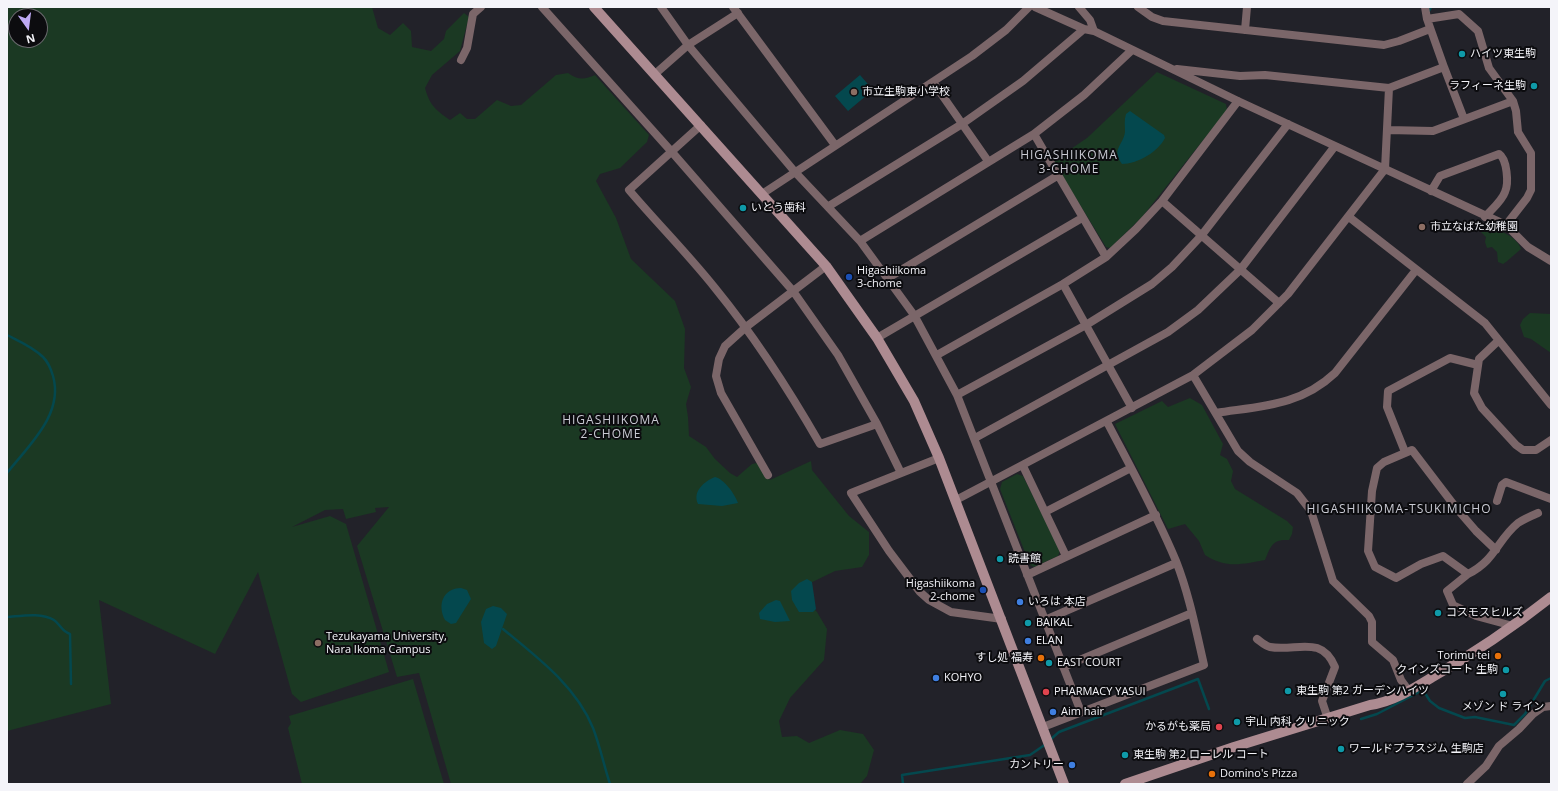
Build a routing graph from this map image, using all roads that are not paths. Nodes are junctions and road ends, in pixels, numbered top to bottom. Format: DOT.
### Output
graph roads {
  1 [pos="481,7"];
  2 [pos="542,7"];
  3 [pos="594,7"];
  4 [pos="660,7"];
  5 [pos="1029,7"];
  6 [pos="1035,7"];
  7 [pos="1080,7"];
  8 [pos="1138,7"];
  9 [pos="1247,7"];
  10 [pos="1425,7"];
  11 [pos="735,10"];
  12 [pos="1426,19"];
  13 [pos="1084,29"];
  14 [pos="1430,29"];
  15 [pos="1245,30"];
  16 [pos="1094,31"];
  17 [pos="688,45"];
  18 [pos="1132,50"];
  19 [pos="461,60"];
  20 [pos="1444,67"];
  21 [pos="1172,68"];
  22 [pos="655,74"];
  23 [pos="934,82"];
  24 [pos="1389,88"];
  25 [pos="1238,101"];
  26 [pos="1513,101"];
  27 [pos="1464,119"];
  28 [pos="962,124"];
  29 [pos="1288,124"];
  30 [pos="701,125"];
  31 [pos="1388,130"];
  32 [pos="1034,134"];
  33 [pos="835,145"];
  34 [pos="1335,146"];
  35 [pos="671,151"];
  36 [pos="988,161"];
  37 [pos="1385,169"];
  38 [pos="795,172"];
  39 [pos="1057,176"];
  40 [pos="1432,191"];
  41 [pos="762,194"];
  42 [pos="1162,201"];
  43 [pos="829,206"];
  44 [pos="1349,217"];
  45 [pos="1485,217"];
  46 [pos="1082,218"];
  47 [pos="1506,224"];
  48 [pos="1201,236"];
  49 [pos="860,241"];
  50 [pos="1106,257"];
  51 [pos="1551,262"];
  52 [pos="826,266"];
  53 [pos="1240,270"];
  54 [pos="1416,270"];
  55 [pos="888,278"];
  56 [pos="1063,284"];
  57 [pos="793,291"];
  58 [pos="1279,303"];
  59 [pos="914,315"];
  60 [pos="1086,325"];
  61 [pos="746,327"];
  62 [pos="877,338"];
  63 [pos="1498,342"];
  64 [pos="937,355"];
  65 [pos="1478,365"];
  66 [pos="1108,366"];
  67 [pos="1193,375"];
  68 [pos="958,395"];
  69 [pos="1551,405"];
  70 [pos="1132,408"];
  71 [pos="1216,413"];
  72 [pos="1107,422"];
  73 [pos="877,424"];
  74 [pos="975,438"];
  75 [pos="1551,440"];
  76 [pos="1405,452"];
  77 [pos="939,458"];
  78 [pos="1023,466"];
  79 [pos="1131,468"];
  80 [pos="901,473"];
  81 [pos="768,474"];
  82 [pos="992,482"];
  83 [pos="1551,499"];
  84 [pos="956,500"];
  85 [pos="1497,501"];
  86 [pos="1045,512"];
  87 [pos="1538,513"];
  88 [pos="1156,515"];
  89 [pos="1496,550"];
  90 [pos="1066,556"];
  91 [pos="1176,563"];
  92 [pos="1468,574"];
  93 [pos="1027,575"];
  94 [pos="1551,597"];
  95 [pos="1192,613"];
  96 [pos="1002,619"];
  97 [pos="1045,620"];
  98 [pos="1513,626"];
  99 [pos="1257,639"];
  100 [pos="1063,667"];
  101 [pos="1409,691"];
  102 [pos="1551,706"];
  103 [pos="1081,712"];
  104 [pos="1328,719"];
  105 [pos="1043,727"];
  106 [pos="1064,784"];
  107 [pos="1125,784"];
  108 [pos="1467,784"];
  1 -- 19 [label="street"];
  2 -- 35 [label="street"];
  3 -- 22 [label="street"];
  4 -- 17 [label="street"];
  5 -- 23 [label="street"];
  6 -- 13 [label="street"];
  7 -- 16 [label="street"];
  8 -- 15 [label="street"];
  9 -- 15 [label="street"];
  10 -- 12 [label="street"];
  11 -- 17 [label="street"];
  11 -- 33 [label="street"];
  12 -- 14 [label="street"];
  12 -- 26 [label="street"];
  13 -- 16 [label="street"];
  13 -- 28 [label="street"];
  14 -- 15 [label="street"];
  14 -- 20 [label="street"];
  16 -- 18 [label="street"];
  17 -- 22 [label="street"];
  17 -- 38 [label="street"];
  18 -- 21 [label="street"];
  18 -- 32 [label="street"];
  20 -- 24 [label="street"];
  20 -- 27 [label="street"];
  21 -- 24 [label="street"];
  21 -- 25 [label="street"];
  22 -- 30 [label="street"];
  23 -- 28 [label="street"];
  23 -- 33 [label="street"];
  24 -- 31 [label="street"];
  25 -- 29 [label="street"];
  25 -- 42 [label="street"];
  26 -- 27 [label="street"];
  26 -- 47 [label="street"];
  27 -- 31 [label="street"];
  28 -- 36 [label="street"];
  28 -- 43 [label="street"];
  29 -- 34 [label="street"];
  29 -- 48 [label="street"];
  30 -- 35 [label="street"];
  30 -- 41 [label="street"];
  31 -- 37 [label="street"];
  32 -- 36 [label="street"];
  32 -- 39 [label="street"];
  33 -- 38 [label="street"];
  34 -- 37 [label="street"];
  34 -- 53 [label="street"];
  35 -- 57 [label="street"];
  35 -- 61 [label="street"];
  36 -- 49 [label="street"];
  37 -- 40 [label="street"];
  37 -- 44 [label="street"];
  38 -- 41 [label="street"];
  38 -- 43 [label="street"];
  39 -- 46 [label="street"];
  39 -- 55 [label="street"];
  40 -- 45 [label="street"];
  40 -- 45 [label="street"];
  41 -- 52 [label="street"];
  42 -- 48 [label="street"];
  42 -- 50 [label="street"];
  43 -- 49 [label="street"];
  44 -- 54 [label="street"];
  44 -- 58 [label="street"];
  45 -- 47 [label="street"];
  46 -- 50 [label="street"];
  46 -- 59 [label="street"];
  47 -- 51 [label="street"];
  48 -- 53 [label="street"];
  48 -- 60 [label="street"];
  49 -- 55 [label="street"];
  50 -- 56 [label="street"];
  52 -- 57 [label="street"];
  52 -- 62 [label="street"];
  53 -- 58 [label="street"];
  53 -- 66 [label="street"];
  54 -- 63 [label="street"];
  54 -- 71 [label="street"];
  55 -- 59 [label="street"];
  56 -- 60 [label="street"];
  56 -- 64 [label="street"];
  57 -- 61 [label="street"];
  57 -- 73 [label="street"];
  58 -- 67 [label="street"];
  59 -- 62 [label="street"];
  59 -- 64 [label="street"];
  60 -- 66 [label="street"];
  60 -- 68 [label="street"];
  61 -- 73 [label="street"];
  61 -- 81 [label="street"];
  62 -- 77 [label="street"];
  63 -- 65 [label="street"];
  63 -- 69 [label="street"];
  64 -- 68 [label="street"];
  65 -- 75 [label="street"];
  65 -- 76 [label="street"];
  66 -- 70 [label="street"];
  66 -- 74 [label="street"];
  67 -- 70 [label="street"];
  67 -- 71 [label="street"];
  68 -- 74 [label="street"];
  70 -- 72 [label="street"];
  71 -- 101 [label="street"];
  72 -- 78 [label="street"];
  72 -- 79 [label="street"];
  73 -- 80 [label="street"];
  74 -- 82 [label="street"];
  76 -- 89 [label="street"];
  76 -- 92 [label="street"];
  77 -- 80 [label="street"];
  77 -- 84 [label="street"];
  78 -- 82 [label="street"];
  78 -- 86 [label="street"];
  79 -- 86 [label="street"];
  79 -- 88 [label="street"];
  80 -- 96 [label="street"];
  82 -- 84 [label="street"];
  82 -- 93 [label="street"];
  83 -- 85 [label="street"];
  84 -- 96 [label="street"];
  86 -- 90 [label="street"];
  87 -- 89 [label="street"];
  88 -- 90 [label="street"];
  88 -- 91 [label="street"];
  89 -- 92 [label="street"];
  90 -- 93 [label="street"];
  91 -- 95 [label="street"];
  91 -- 97 [label="street"];
  92 -- 98 [label="street"];
  93 -- 97 [label="street"];
  94 -- 98 [label="street"];
  95 -- 100 [label="street"];
  95 -- 103 [label="street"];
  96 -- 105 [label="street"];
  97 -- 100 [label="street"];
  98 -- 101 [label="street"];
  99 -- 104 [label="street"];
  100 -- 103 [label="street"];
  101 -- 104 [label="street"];
  102 -- 108 [label="street"];
  103 -- 105 [label="street"];
  104 -- 107 [label="street"];
  105 -- 106 [label="street"];
}
